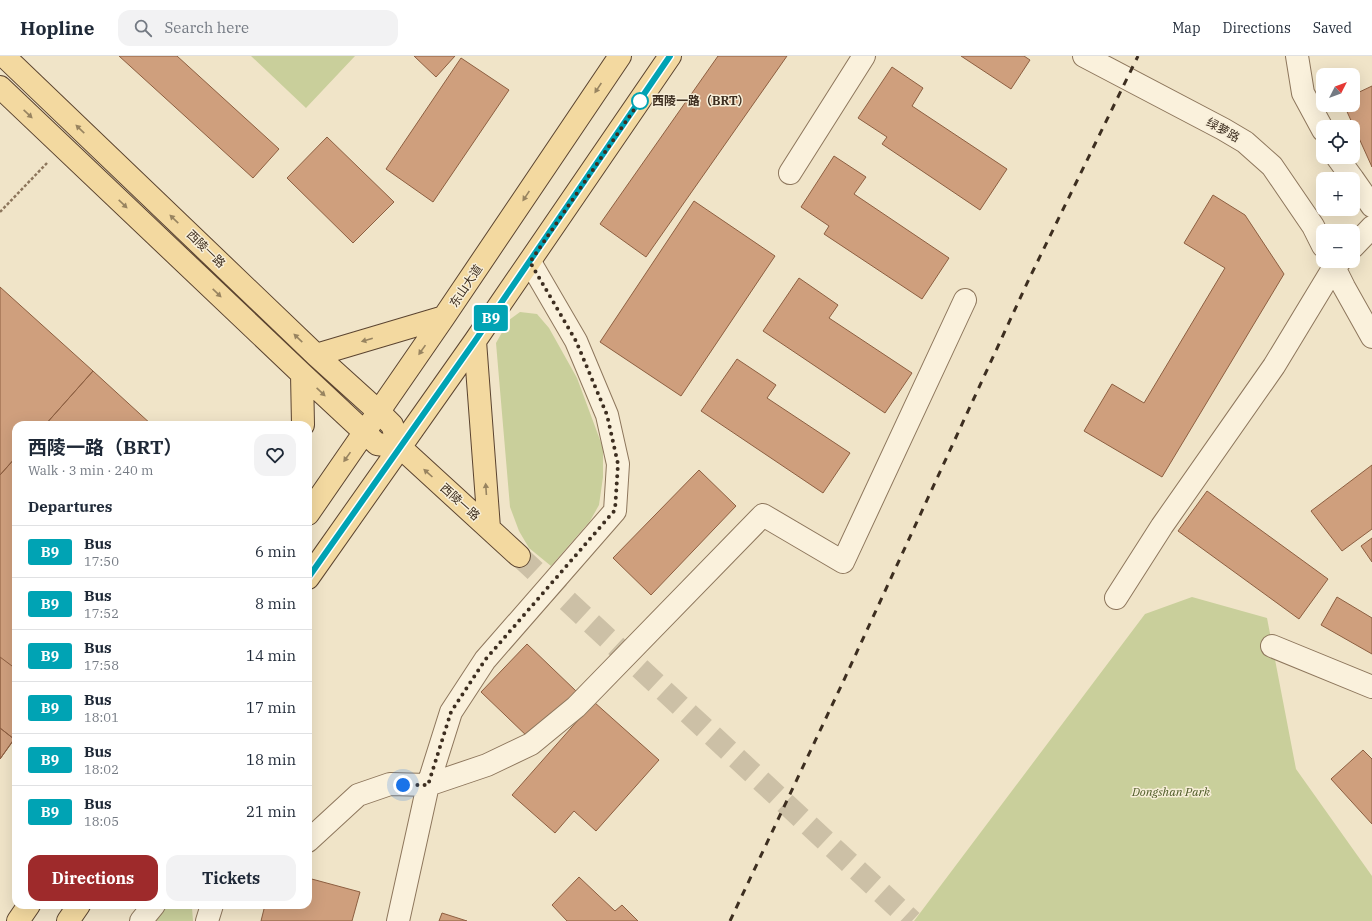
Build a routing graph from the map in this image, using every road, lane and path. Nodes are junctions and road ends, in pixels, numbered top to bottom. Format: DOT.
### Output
graph roads {
  1 [pos="4,56"];
  2 [pos="620,56"];
  3 [pos="670,56"];
  4 [pos="864,56"];
  5 [pos="1084,56"];
  6 [pos="1297,56"];
  7 [pos="0,87"];
  8 [pos="1318,120"];
  9 [pos="62,147"];
  10 [pos="790,173"];
  11 [pos="1360,189"];
  12 [pos="1372,206"];
  13 [pos="0,212"];
  14 [pos="1372,227"];
  15 [pos="1316,232"];
  16 [pos="1360,240"];
  17 [pos="530,262"];
  18 [pos="1332,268"];
  19 [pos="1338,268"];
  20 [pos="966,300"];
  21 [pos="444,318"];
  22 [pos="1372,337"];
  23 [pos="475,341"];
  24 [pos="316,355"];
  25 [pos="302,374"];
  26 [pos="378,412"];
  27 [pos="303,421"];
  28 [pos="364,432"];
  29 [pos="400,447"];
  30 [pos="312,508"];
  31 [pos="489,528"];
  32 [pos="519,556"];
  33 [pos="312,572"];
  34 [pos="1116,598"];
  35 [pos="1272,646"];
  36 [pos="1372,687"];
  37 [pos="428,785"];
  38 [pos="312,837"];
  39 [pos="26,909"];
  40 [pos="76,909"];
  41 [pos="151,909"];
  42 [pos="211,909"];
  43 [pos="18,921"];
  44 [pos="68,921"];
  45 [pos="141,921"];
  46 [pos="207,921"];
  47 [pos="398,921"];
  24 -- 1 [label="main road, 西陵一路, one-way"];
  2 -- 21 [label="main road, 东山大道, one-way"];
  3 -- 17 [label="main road"];
  4 -- 10 [label="street"];
  5 -- 15 [label="street, 绿萝路"];
  6 -- 8 [label="street"];
  7 -- 9 [label="main road, 西陵一路, one-way"];
  9 -- 13 [label="path"];
  9 -- 25 [label="main road, 西陵一路, one-way"];
  11 -- 12 [label="street"];
  14 -- 16 [label="street"];
  17 -- 23 [label="main road"];
  17 -- 37 [label="street"];
  18 -- 34 [label="street"];
  19 -- 22 [label="street"];
  20 -- 37 [label="street"];
  21 -- 24 [label="main road, one-way"];
  21 -- 26 [label="main road, 东山大道, one-way"];
  23 -- 29 [label="main road"];
  31 -- 23 [label="main road, one-way"];
  24 -- 26 [label="main road, 西陵一路"];
  25 -- 27 [label="main road"];
  25 -- 28 [label="main road, 西陵一路, one-way"];
  26 -- 28 [label="main road, 东山大道"];
  26 -- 29 [label="main road, 西陵一路"];
  28 -- 29 [label="main road, 西陵一路"];
  28 -- 30 [label="main road, 东山大道, one-way"];
  31 -- 29 [label="main road, 西陵一路, one-way"];
  29 -- 33 [label="main road"];
  31 -- 32 [label="main road, 西陵一路"];
  35 -- 36 [label="street"];
  37 -- 38 [label="street"];
  37 -- 47 [label="street"];
  39 -- 43 [label="main road"];
  40 -- 44 [label="main road"];
  41 -- 45 [label="street"];
  42 -- 46 [label="street"];
}
